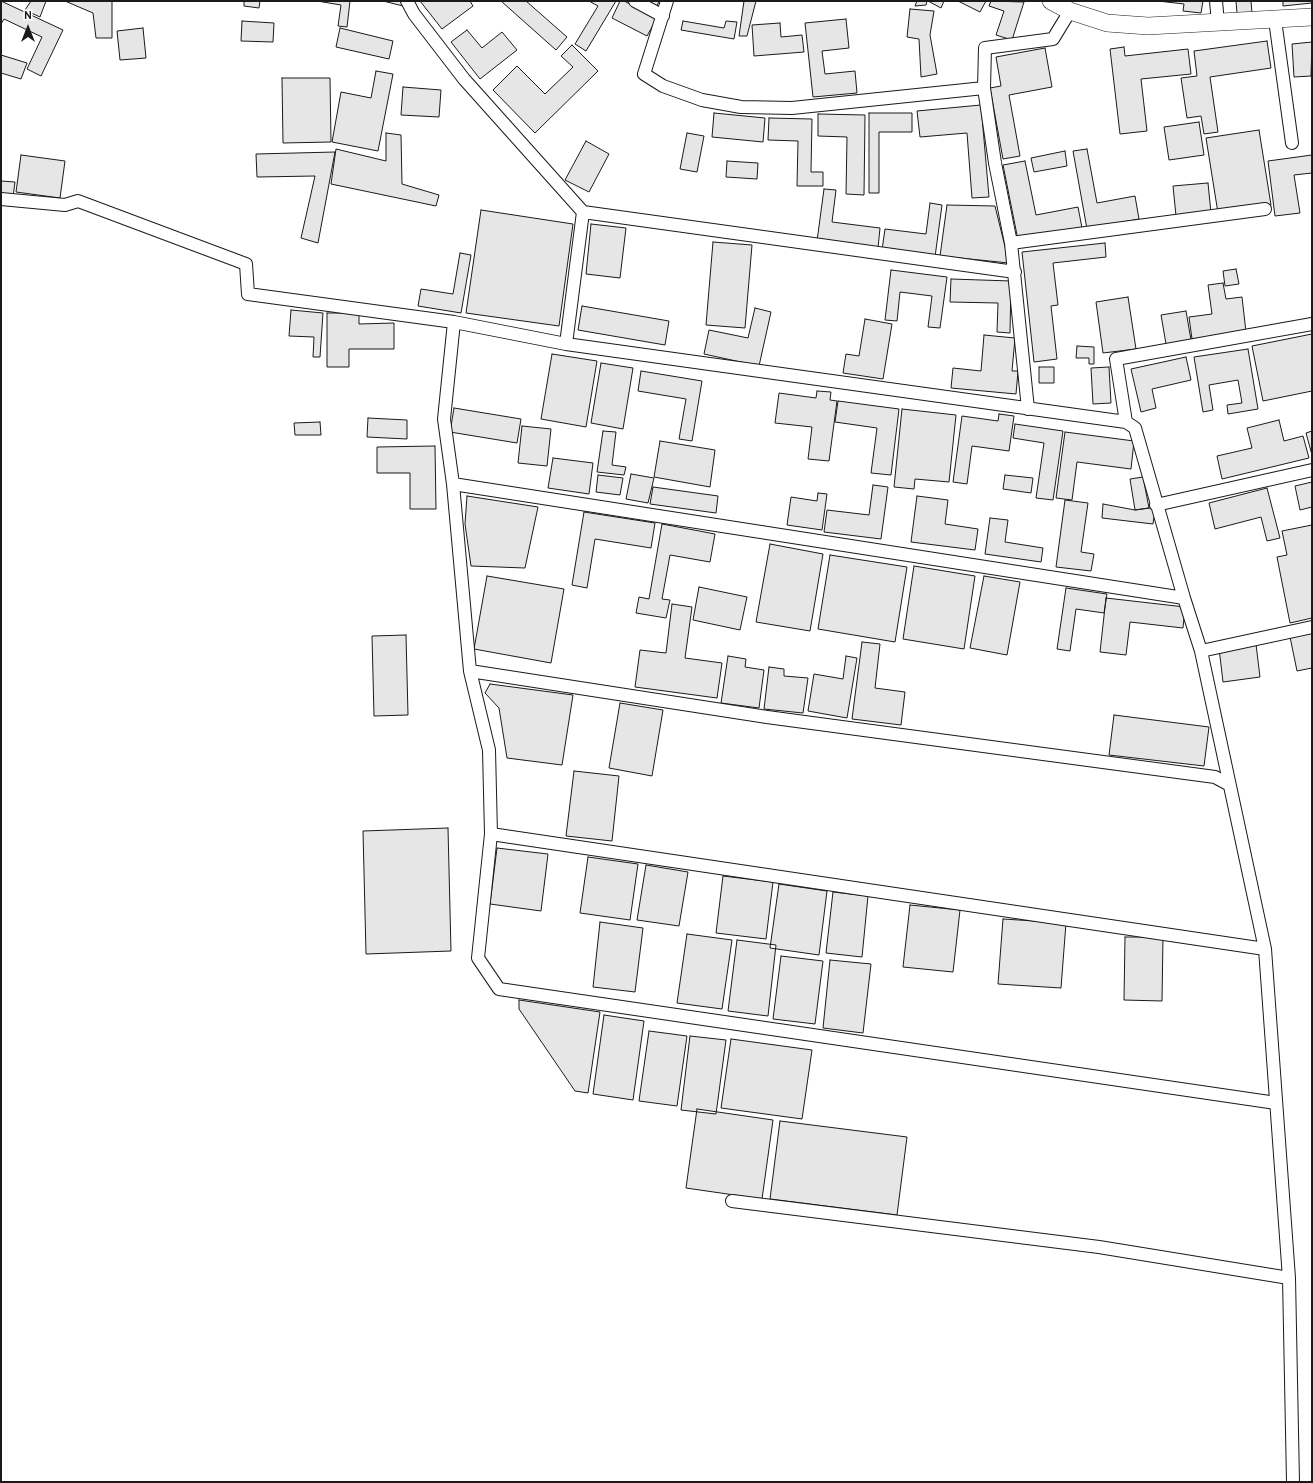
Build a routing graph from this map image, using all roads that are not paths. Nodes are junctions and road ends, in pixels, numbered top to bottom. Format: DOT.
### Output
graph roads {
  1 [pos="407,1"];
  2 [pos="635,1"];
  3 [pos="667,1"];
  4 [pos="1052,1"];
  5 [pos="1216,1"];
  6 [pos="1070,11"];
  7 [pos="663,16"];
  8 [pos="1312,17"];
  9 [pos="1276,20"];
  10 [pos="1218,23"];
  11 [pos="984,88"];
  12 [pos="1292,143"];
  13 [pos="1,199"];
  14 [pos="1265,209"];
  15 [pos="583,212"];
  16 [pos="1011,243"];
  17 [pos="1015,272"];
  18 [pos="454,322"];
  19 [pos="1312,324"];
  20 [pos="566,344"];
  21 [pos="1028,409"];
  22 [pos="1126,422"];
  23 [pos="1312,470"];
  24 [pos="453,484"];
  25 [pos="1156,505"];
  26 [pos="1184,598"];
  27 [pos="1312,627"];
  28 [pos="1201,651"];
  29 [pos="470,671"];
  30 [pos="1228,784"];
  31 [pos="491,834"];
  32 [pos="1265,949"];
  33 [pos="1276,1103"];
  34 [pos="732,1201"];
  35 [pos="1289,1278"];
  36 [pos="1293,1482"];
  1 -- 15 [label="street"];
  2 -- 7 [label="street"];
  3 -- 7 [label="street"];
  4 -- 6 [label="street"];
  5 -- 10 [label="street"];
  6 -- 10 [label="street"];
  6 -- 11 [label="street"];
  7 -- 11 [label="street"];
  8 -- 9 [label="street"];
  9 -- 10 [label="street"];
  9 -- 12 [label="street"];
  11 -- 16 [label="street"];
  13 -- 18 [label="street"];
  14 -- 16 [label="street"];
  15 -- 17 [label="street"];
  15 -- 20 [label="street"];
  16 -- 17 [label="street"];
  17 -- 21 [label="street"];
  18 -- 20 [label="street"];
  18 -- 24 [label="street"];
  19 -- 22 [label="street"];
  20 -- 21 [label="street"];
  21 -- 22 [label="street"];
  22 -- 25 [label="street"];
  23 -- 25 [label="street"];
  24 -- 26 [label="street"];
  24 -- 29 [label="street"];
  25 -- 26 [label="street"];
  26 -- 28 [label="street"];
  27 -- 28 [label="street"];
  28 -- 30 [label="street"];
  29 -- 30 [label="street"];
  29 -- 31 [label="street"];
  30 -- 32 [label="street"];
  31 -- 32 [label="street"];
  31 -- 33 [label="street"];
  32 -- 33 [label="street"];
  33 -- 35 [label="street"];
  34 -- 35 [label="street"];
  35 -- 36 [label="street"];
}
